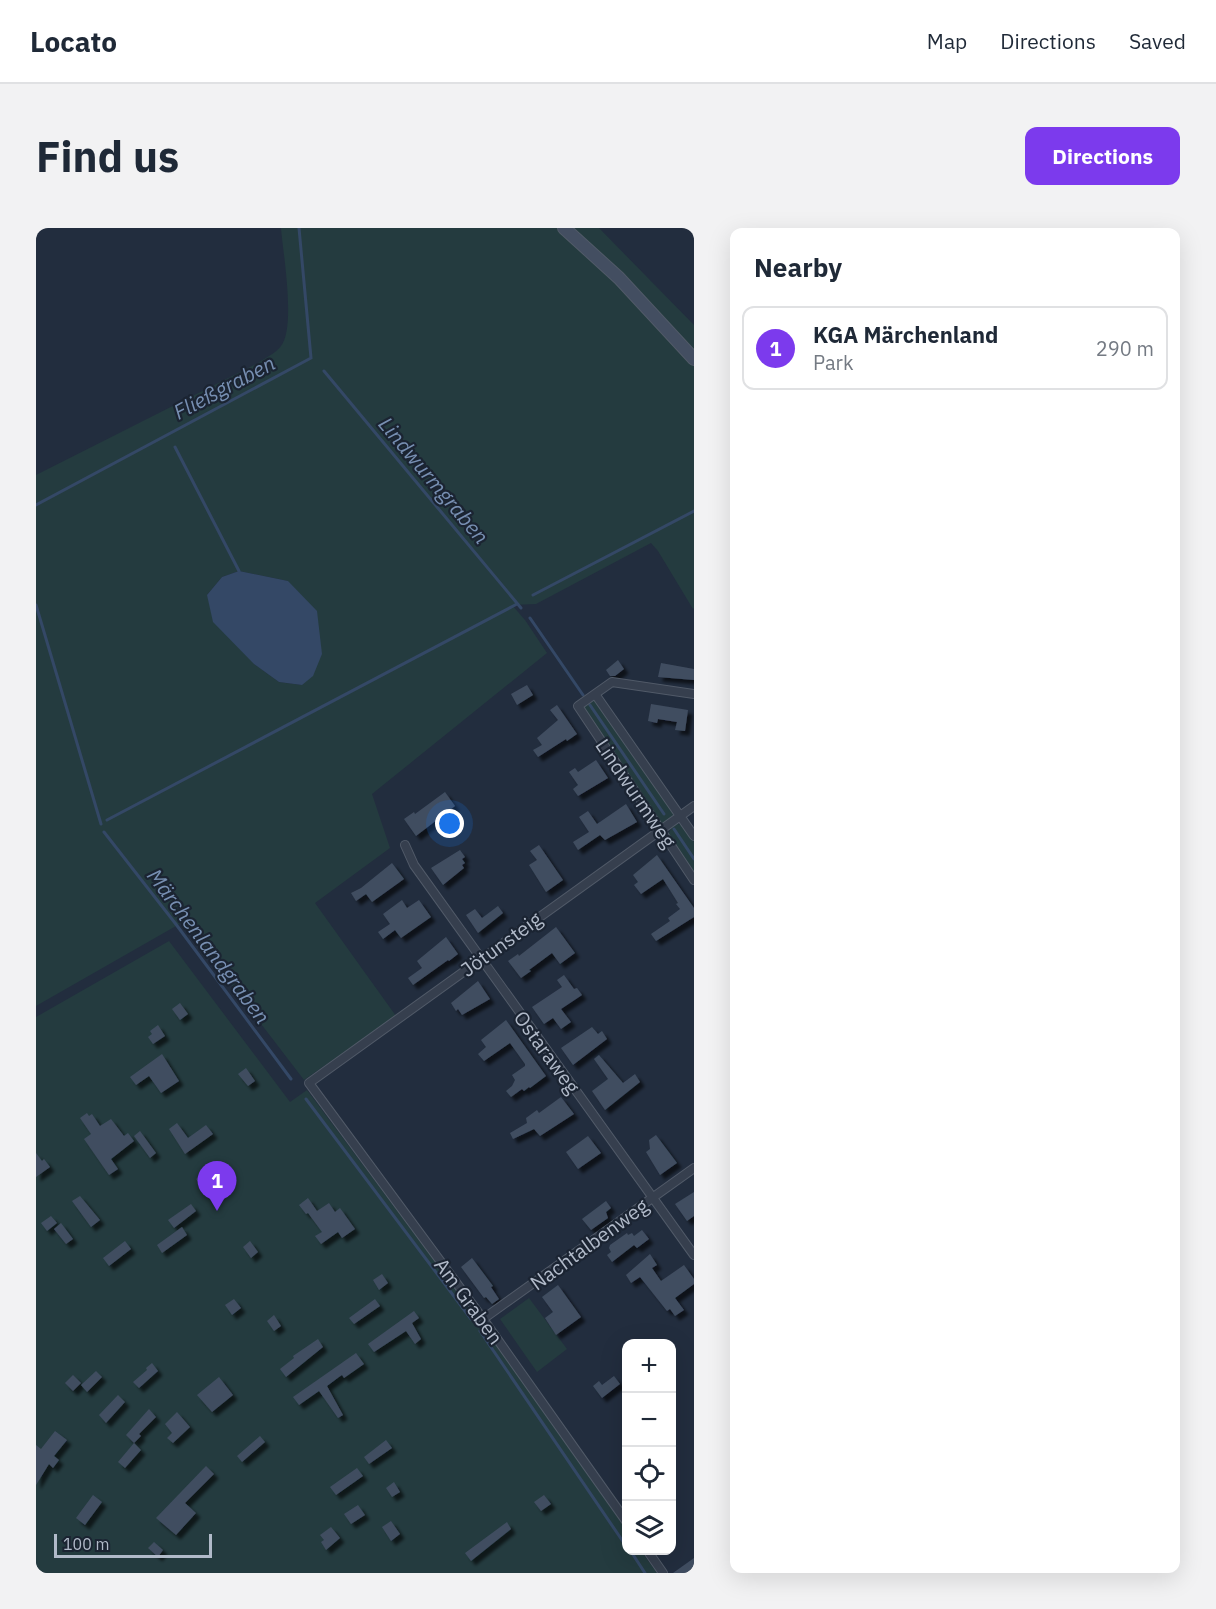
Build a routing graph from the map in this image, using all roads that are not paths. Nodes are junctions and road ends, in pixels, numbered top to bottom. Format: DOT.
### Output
graph roads {
  1 [pos="564,228"];
  2 [pos="694,359"];
  3 [pos="595,694"];
  4 [pos="694,694"];
  5 [pos="694,806"];
  6 [pos="680,816"];
  7 [pos="661,830"];
  8 [pos="694,836"];
  9 [pos="405,845"];
  10 [pos="694,880"];
  11 [pos="481,958"];
  12 [pos="309,1083"];
  13 [pos="694,1168"];
  14 [pos="652,1198"];
  15 [pos="694,1255"];
  16 [pos="483,1319"];
  17 [pos="622,1514"];
  18 [pos="650,1555"];
  19 [pos="663,1573"];
  1 -- 2 [label="street"];
  3 -- 4 [label="street"];
  3 -- 6 [label="street, Lindwurmweg"];
  3 -- 7 [label="street, Lindwurmweg"];
  5 -- 6 [label="street, Jötunsteig"];
  6 -- 7 [label="street, Jötunsteig"];
  6 -- 8 [label="street, Lindwurmweg"];
  7 -- 10 [label="street, Lindwurmweg"];
  7 -- 11 [label="street, Jötunsteig"];
  9 -- 11 [label="street, Ostaraweg"];
  11 -- 12 [label="street, Jötunsteig"];
  11 -- 14 [label="street, Ostaraweg"];
  12 -- 16 [label="street, Am Graben"];
  13 -- 14 [label="street, Nachtalbenweg"];
  14 -- 15 [label="street, Ostaraweg"];
  14 -- 16 [label="street, Nachtalbenweg"];
  16 -- 17 [label="street, Am Graben"];
  18 -- 19 [label="street"];
}
